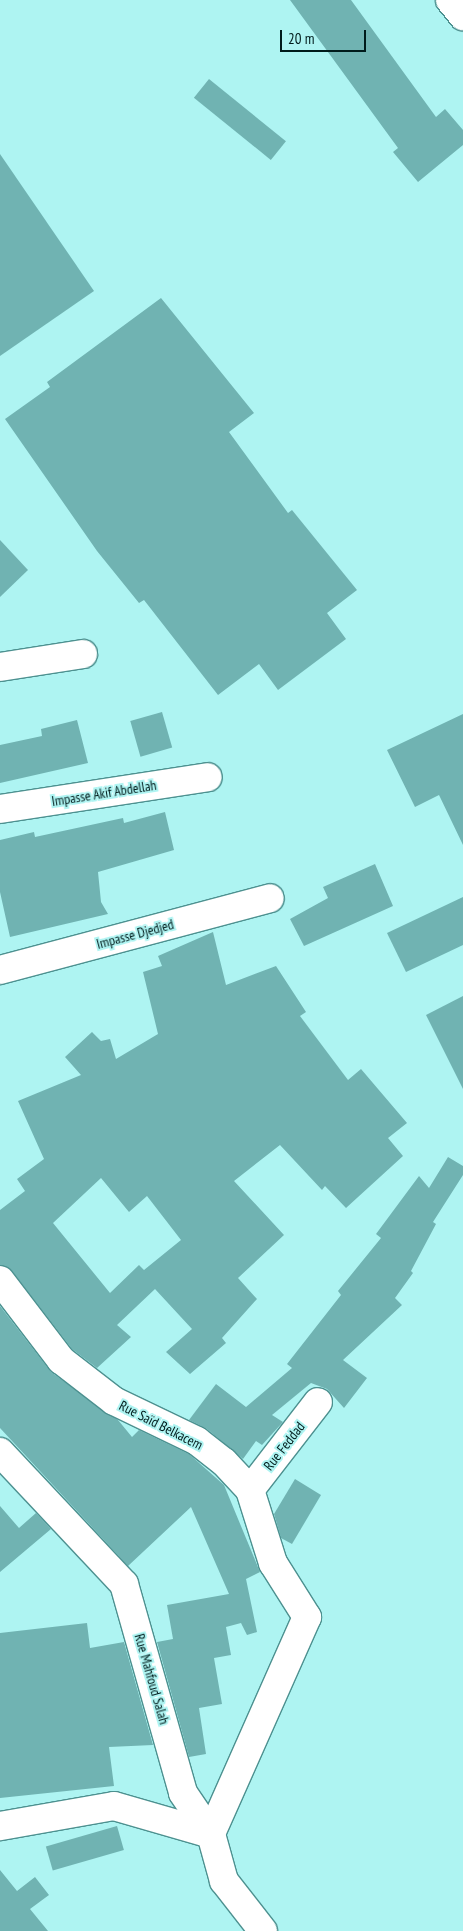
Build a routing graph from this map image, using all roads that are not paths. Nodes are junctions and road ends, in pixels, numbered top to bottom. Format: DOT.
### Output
graph roads {
  1 [pos="450,0"];
  2 [pos="463,16"];
  3 [pos="83,654"];
  4 [pos="0,666"];
  5 [pos="208,777"];
  6 [pos="0,808"];
  7 [pos="270,898"];
  8 [pos="0,970"];
  9 [pos="0,1280"];
  10 [pos="318,1402"];
  11 [pos="0,1452"];
  12 [pos="250,1490"];
  13 [pos="0,1826"];
  14 [pos="211,1834"];
  15 [pos="262,1931"];
  1 -- 2 [label="street"];
  3 -- 4 [label="street"];
  5 -- 6 [label="street, Impasse Akif Abdellah"];
  7 -- 8 [label="street, Impasse Djedjed"];
  9 -- 12 [label="street, Rue Saïd Belkacem"];
  10 -- 12 [label="street, Rue Feddad"];
  11 -- 14 [label="street, Rue Mahfoud Salah"];
  12 -- 14 [label="street, Rue Saïd Belkacem"];
  13 -- 14 [label="street"];
  14 -- 15 [label="street, Rue Mahfoud Salah"];
}
